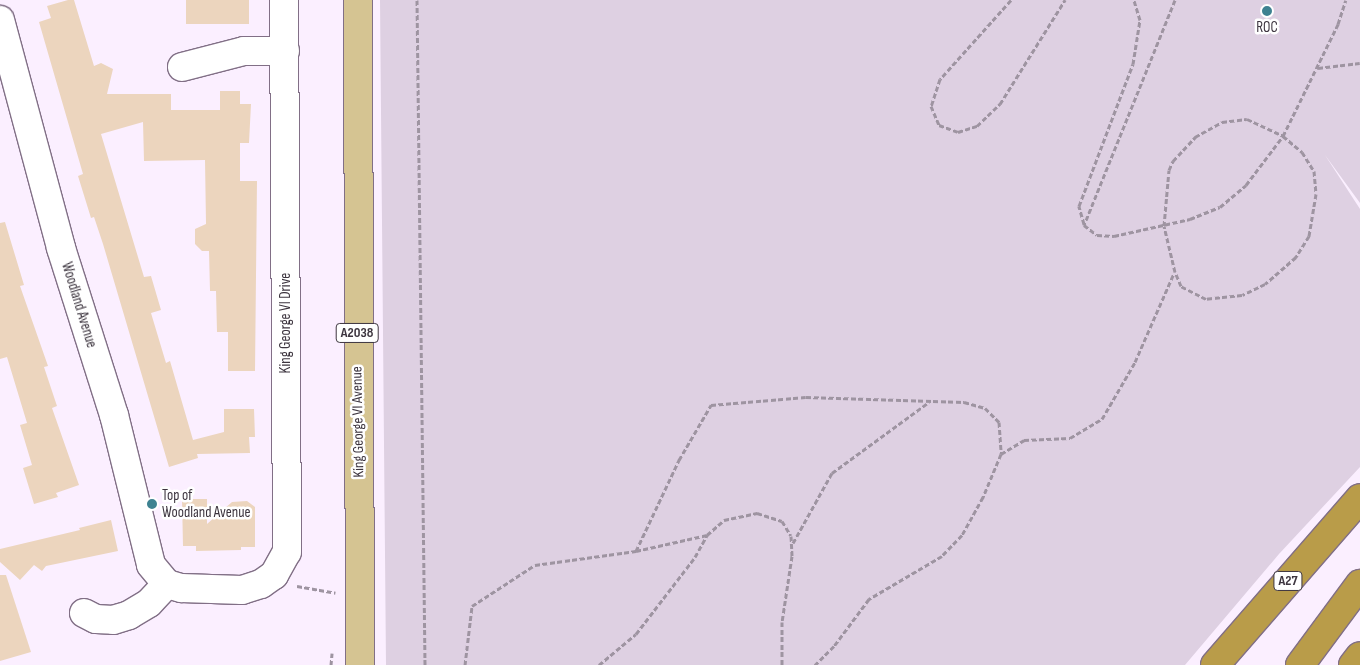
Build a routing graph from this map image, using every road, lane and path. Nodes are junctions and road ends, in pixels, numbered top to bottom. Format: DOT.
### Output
graph roads {
  1 [pos="284,0"];
  2 [pos="358,0"];
  3 [pos="417,0"];
  4 [pos="1011,0"];
  5 [pos="1065,0"];
  6 [pos="1134,0"];
  7 [pos="1175,0"];
  8 [pos="1346,0"];
  9 [pos="0,20"];
  10 [pos="285,51"];
  11 [pos="1360,63"];
  12 [pos="182,67"];
  13 [pos="1318,68"];
  14 [pos="1283,136"];
  15 [pos="1084,225"];
  16 [pos="1164,226"];
  17 [pos="1175,272"];
  18 [pos="930,401"];
  19 [pos="1001,454"];
  20 [pos="1360,498"];
  21 [pos="707,535"];
  22 [pos="792,544"];
  23 [pos="636,551"];
  24 [pos="267,579"];
  25 [pos="167,584"];
  26 [pos="1360,584"];
  27 [pos="339,594"];
  28 [pos="84,613"];
  29 [pos="333,647"];
  30 [pos="1360,656"];
  31 [pos="330,665"];
  32 [pos="360,665"];
  33 [pos="425,665"];
  34 [pos="465,665"];
  35 [pos="599,665"];
  36 [pos="782,665"];
  37 [pos="815,665"];
  38 [pos="1215,665"];
  39 [pos="1300,665"];
  40 [pos="1353,665"];
  1 -- 10 [label="street, King George VI Drive"];
  2 -- 32 [label="main road, King George VI Avenue / A2038"];
  3 -- 33 [label="path"];
  4 -- 5 [label="path"];
  6 -- 15 [label="path"];
  7 -- 15 [label="path"];
  8 -- 13 [label="path"];
  9 -- 25 [label="street, Woodland Avenue"];
  10 -- 12 [label="street"];
  10 -- 24 [label="street, King George VI Drive"];
  11 -- 13 [label="path"];
  13 -- 14 [label="path"];
  14 -- 16 [label="path"];
  14 -- 16 [label="path"];
  14 -- 17 [label="path"];
  15 -- 16 [label="path"];
  16 -- 17 [label="path"];
  17 -- 19 [label="path"];
  18 -- 19 [label="path"];
  18 -- 22 [label="path"];
  18 -- 23 [label="path"];
  19 -- 37 [label="path"];
  20 -- 38 [label="highway, A27"];
  21 -- 22 [label="path"];
  21 -- 23 [label="path"];
  21 -- 35 [label="path"];
  22 -- 36 [label="path"];
  23 -- 34 [label="path"];
  24 -- 25 [label="street"];
  24 -- 27 [label="path"];
  25 -- 28 [label="street"];
  26 -- 39 [label="highway"];
  29 -- 31 [label="path"];
  30 -- 40 [label="highway"];
}
